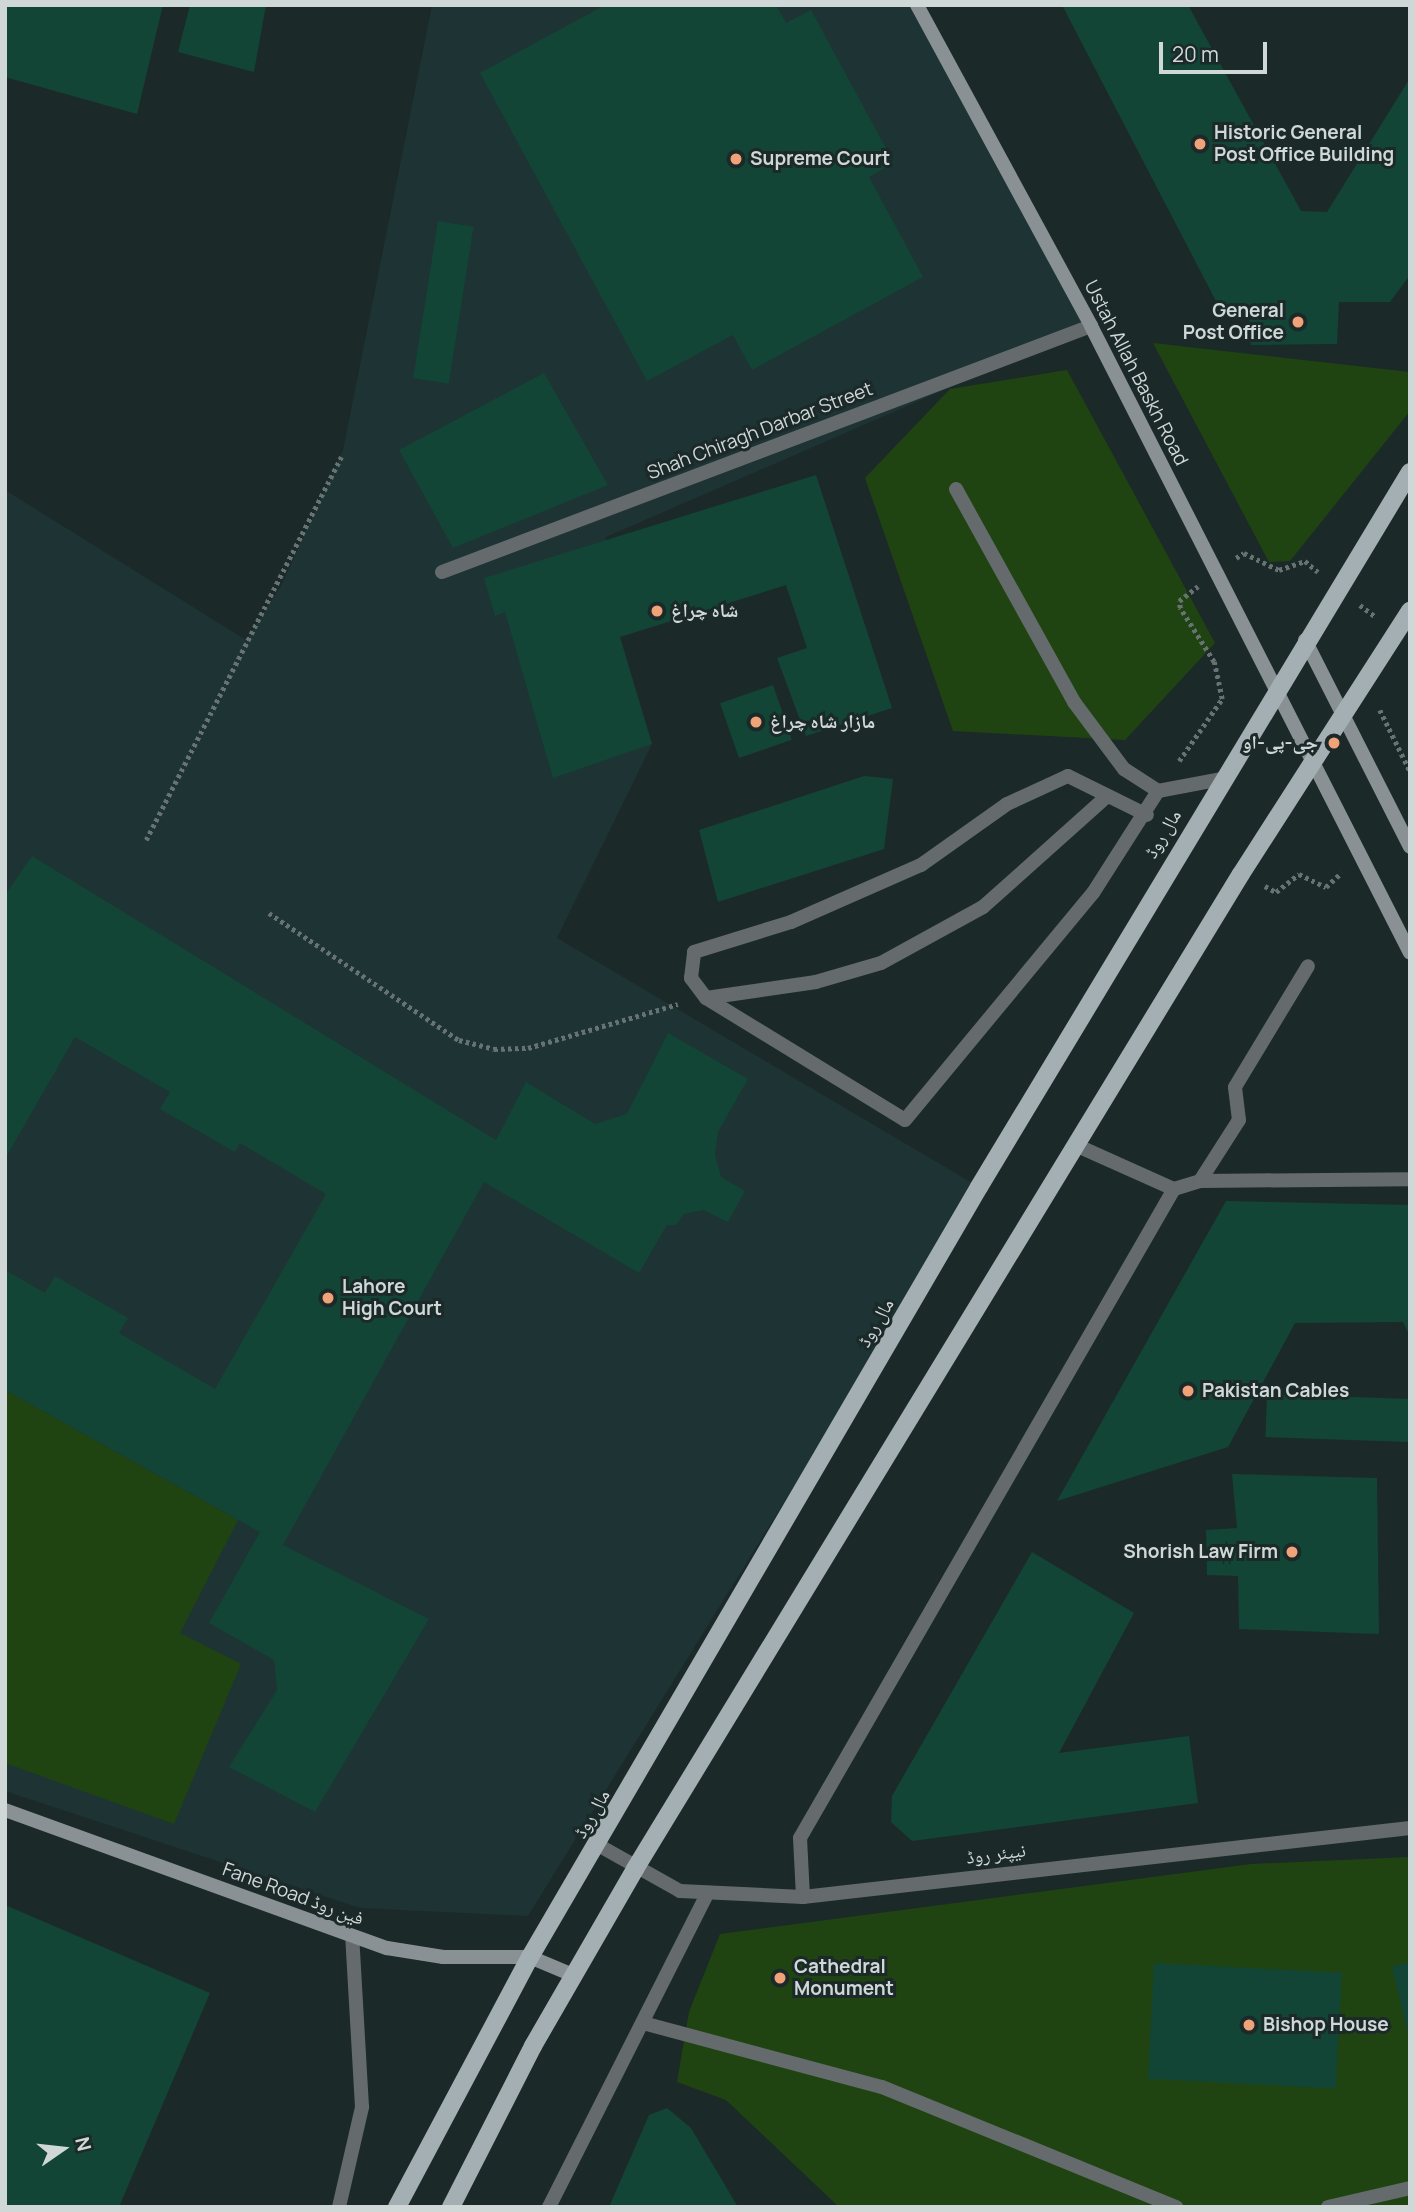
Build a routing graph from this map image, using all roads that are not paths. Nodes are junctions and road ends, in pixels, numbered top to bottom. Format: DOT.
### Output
graph roads {
  1 [pos="917,5"];
  2 [pos="1091,326"];
  3 [pos="1410,472"];
  4 [pos="956,489"];
  5 [pos="442,572"];
  6 [pos="1410,611"];
  7 [pos="1304,640"];
  8 [pos="1274,689"];
  9 [pos="1342,713"];
  10 [pos="1312,764"];
  11 [pos="1221,779"];
  12 [pos="1158,791"];
  13 [pos="1105,798"];
  14 [pos="1147,815"];
  15 [pos="1410,847"];
  16 [pos="1410,953"];
  17 [pos="1308,966"];
  18 [pos="706,998"];
  19 [pos="1080,1147"];
  20 [pos="1410,1180"];
  21 [pos="1200,1181"];
  22 [pos="1174,1189"];
  23 [pos="5,1810"];
  24 [pos="1410,1828"];
  25 [pos="598,1845"];
  26 [pos="635,1869"];
  27 [pos="706,1896"];
  28 [pos="803,1897"];
  29 [pos="352,1936"];
  30 [pos="530,1956"];
  31 [pos="575,1976"];
  32 [pos="643,2023"];
  33 [pos="1410,2188"];
  34 [pos="340,2207"];
  35 [pos="397,2207"];
  36 [pos="451,2207"];
  37 [pos="549,2207"];
  38 [pos="1176,2207"];
  39 [pos="1328,2207"];
  1 -- 2 [label="main road, Ustah Allah Baskh Road"];
  2 -- 5 [label="street, Shah Chiragh Darbar Street"];
  2 -- 8 [label="main road, Ustah Allah Baskh Road"];
  3 -- 7 [label="main road, مال روڈ"];
  4 -- 12 [label="street"];
  6 -- 9 [label="main road"];
  7 -- 8 [label="main road, مال روڈ"];
  7 -- 9 [label="main road"];
  8 -- 10 [label="main road, Ustah Allah Baskh Road"];
  8 -- 11 [label="main road, مال روڈ"];
  9 -- 10 [label="main road"];
  9 -- 15 [label="main road"];
  10 -- 16 [label="main road, Ustah Allah Baskh Road"];
  10 -- 19 [label="main road"];
  11 -- 12 [label="street"];
  11 -- 25 [label="main road, مال روڈ"];
  12 -- 14 [label="street"];
  13 -- 14 [label="street"];
  13 -- 18 [label="street"];
  13 -- 18 [label="street"];
  14 -- 18 [label="street"];
  17 -- 21 [label="street"];
  19 -- 22 [label="street"];
  19 -- 26 [label="main road"];
  20 -- 21 [label="street"];
  21 -- 22 [label="street"];
  22 -- 28 [label="street"];
  23 -- 29 [label="main road, Fane Road فین روڈ"];
  24 -- 28 [label="street, نیپئر روڈ"];
  25 -- 26 [label="street, نیپئر روڈ"];
  25 -- 30 [label="main road, مال روڈ"];
  26 -- 27 [label="street, نیپئر روڈ"];
  26 -- 31 [label="main road"];
  27 -- 28 [label="street, نیپئر روڈ"];
  27 -- 32 [label="street"];
  29 -- 30 [label="main road, Fane Road فین روڈ"];
  29 -- 34 [label="street"];
  30 -- 31 [label="main road, Fane Road فین روڈ"];
  30 -- 35 [label="main road, مال روڈ"];
  31 -- 36 [label="main road"];
  32 -- 37 [label="street"];
  32 -- 38 [label="street"];
  33 -- 39 [label="street"];
}
